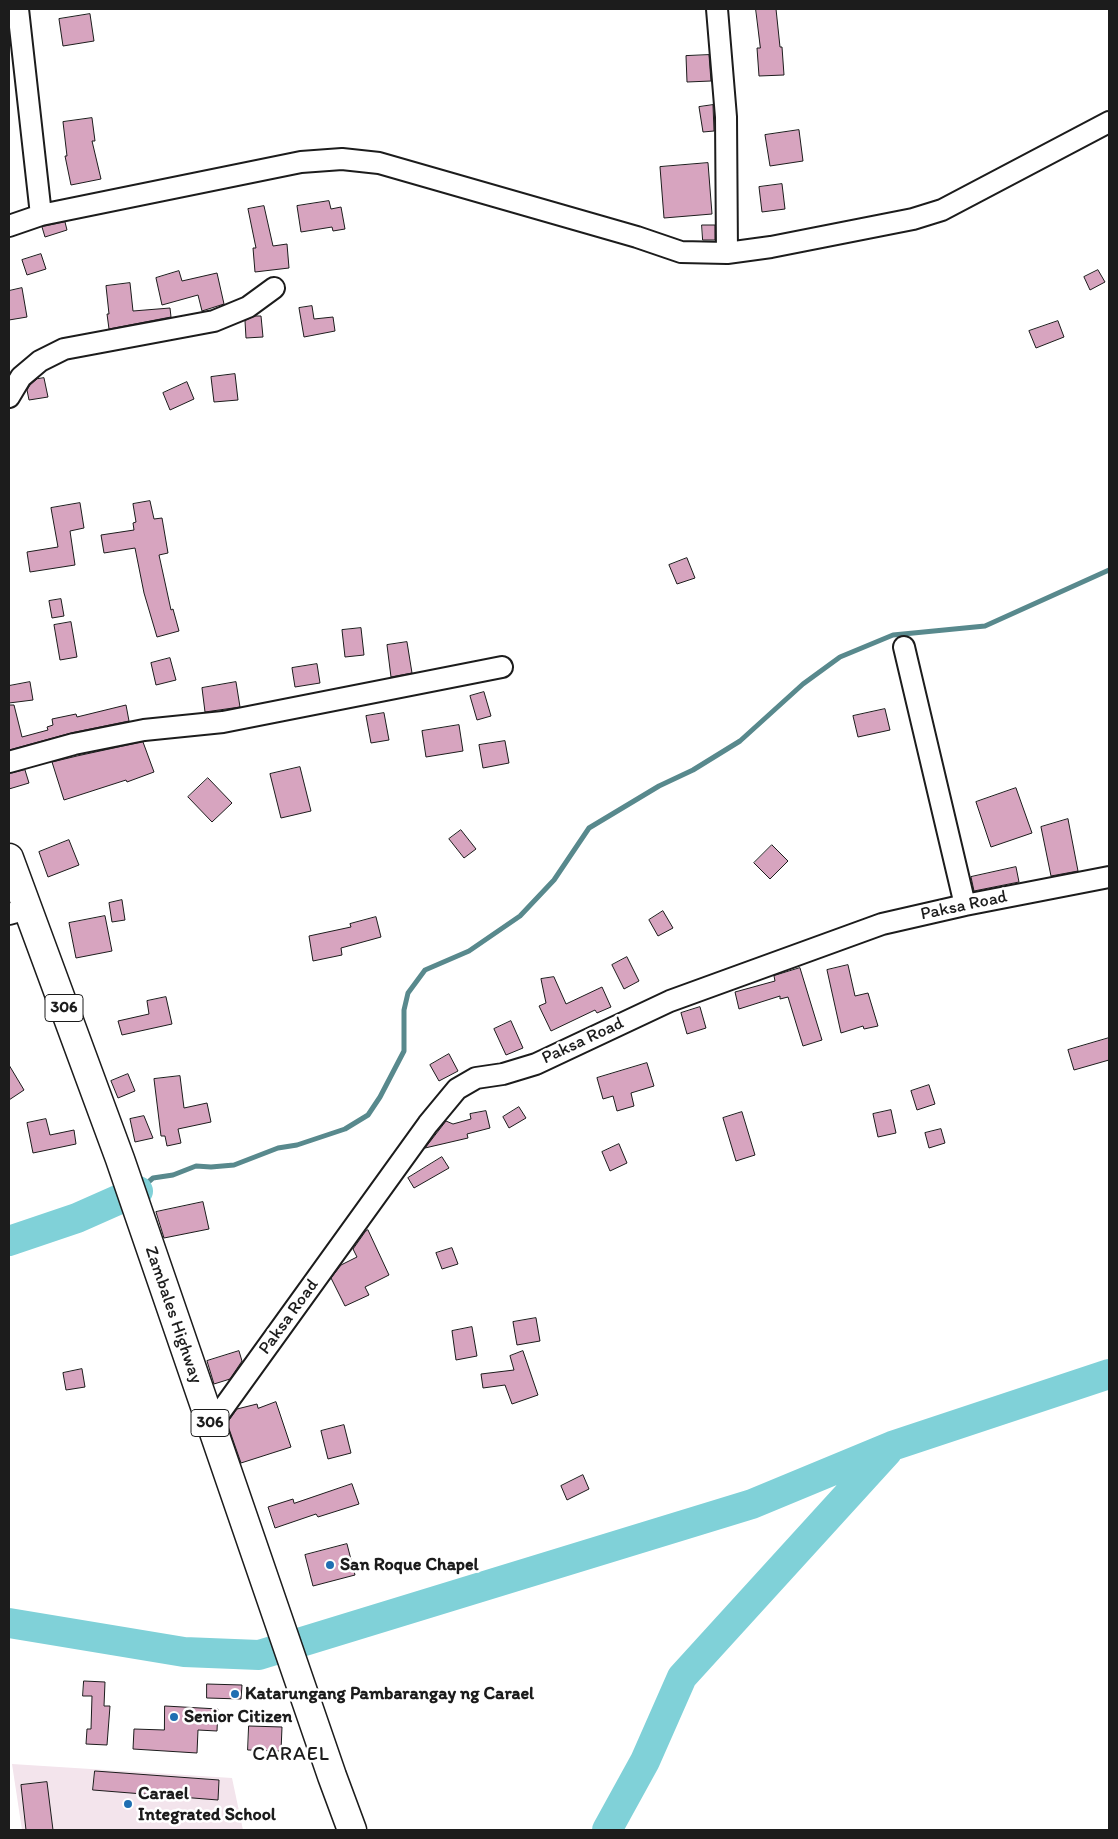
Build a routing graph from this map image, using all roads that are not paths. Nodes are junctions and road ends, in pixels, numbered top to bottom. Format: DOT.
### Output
graph roads {
  1 [pos="18,9"];
  2 [pos="717,9"];
  3 [pos="1109,122"];
  4 [pos="41,214"];
  5 [pos="9,226"];
  6 [pos="727,253"];
  7 [pos="274,288"];
  8 [pos="9,397"];
  9 [pos="904,647"];
  10 [pos="502,667"];
  11 [pos="9,762"];
  12 [pos="9,858"];
  13 [pos="1109,877"];
  14 [pos="965,905"];
  15 [pos="18,912"];
  16 [pos="211,1425"];
  17 [pos="352,1830"];
  1 -- 4 [label="street"];
  2 -- 6 [label="street"];
  3 -- 6 [label="street"];
  4 -- 5 [label="street"];
  4 -- 6 [label="street"];
  7 -- 8 [label="street"];
  9 -- 14 [label="street"];
  10 -- 11 [label="street"];
  12 -- 15 [label="main road, Zambales Highway / 306"];
  13 -- 14 [label="street, Paksa Road"];
  14 -- 16 [label="street, Paksa Road"];
  15 -- 16 [label="main road, Zambales Highway / 306"];
  16 -- 17 [label="main road, Zambales Highway / 306"];
}
